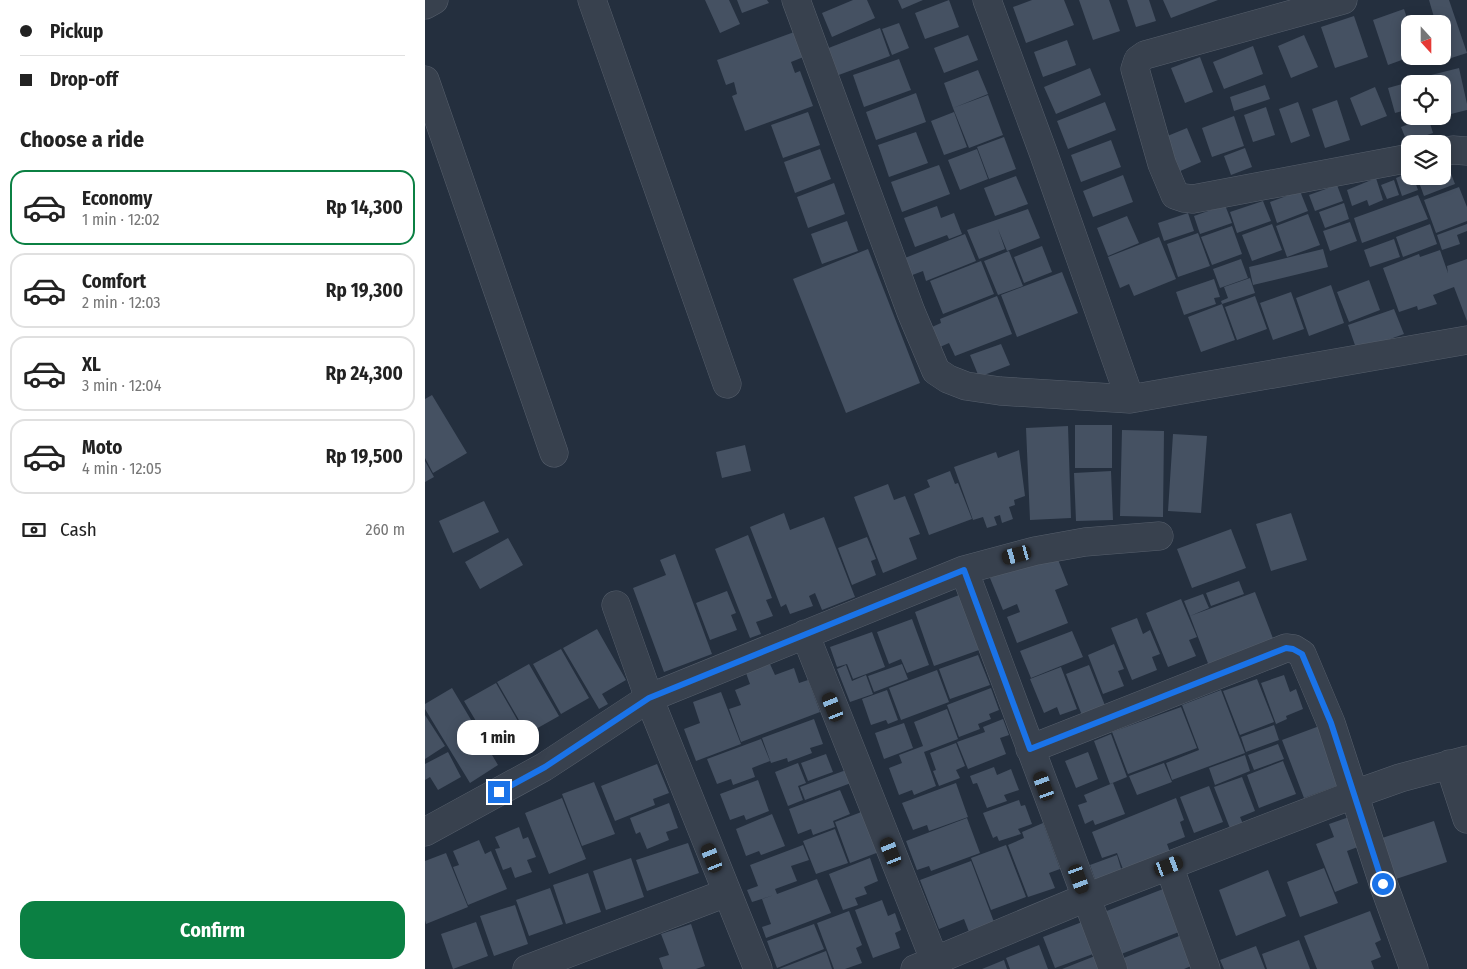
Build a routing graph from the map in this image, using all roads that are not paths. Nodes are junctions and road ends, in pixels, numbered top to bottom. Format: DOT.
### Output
graph roads {
  1 [pos="434,0"];
  2 [pos="592,0"];
  3 [pos="796,0"];
  4 [pos="987,0"];
  5 [pos="1343,0"];
  6 [pos="425,5"];
  7 [pos="425,80"];
  8 [pos="1451,150"];
  9 [pos="1467,151"];
  10 [pos="1401,160"];
  11 [pos="1467,340"];
  12 [pos="727,384"];
  13 [pos="1130,399"];
  14 [pos="554,452"];
  15 [pos="1159,536"];
  16 [pos="964,570"];
  17 [pos="615,605"];
  18 [pos="805,634"];
  19 [pos="649,698"];
  20 [pos="1030,749"];
  21 [pos="1458,762"];
  22 [pos="1355,794"];
  23 [pos="1467,819"];
  24 [pos="425,832"];
  25 [pos="1169,866"];
  26 [pos="726,894"];
  27 [pos="1085,898"];
  28 [pos="929,966"];
  29 [pos="527,969"];
  30 [pos="758,969"];
  31 [pos="1113,969"];
  32 [pos="1206,969"];
  33 [pos="1414,969"];
  1 -- 6 [label="street"];
  2 -- 12 [label="street"];
  3 -- 13 [label="street"];
  4 -- 13 [label="street"];
  5 -- 10 [label="street"];
  7 -- 14 [label="street"];
  8 -- 9 [label="street"];
  11 -- 13 [label="street"];
  15 -- 16 [label="street"];
  16 -- 18 [label="street"];
  16 -- 20 [label="street"];
  17 -- 19 [label="street"];
  18 -- 19 [label="street"];
  18 -- 28 [label="street"];
  19 -- 24 [label="street"];
  19 -- 26 [label="street"];
  20 -- 22 [label="street"];
  20 -- 27 [label="street"];
  21 -- 22 [label="street"];
  21 -- 23 [label="street"];
  22 -- 25 [label="street"];
  22 -- 33 [label="street"];
  25 -- 27 [label="street"];
  25 -- 32 [label="street"];
  26 -- 29 [label="street"];
  26 -- 30 [label="street"];
  27 -- 28 [label="street"];
  27 -- 31 [label="street"];
}
